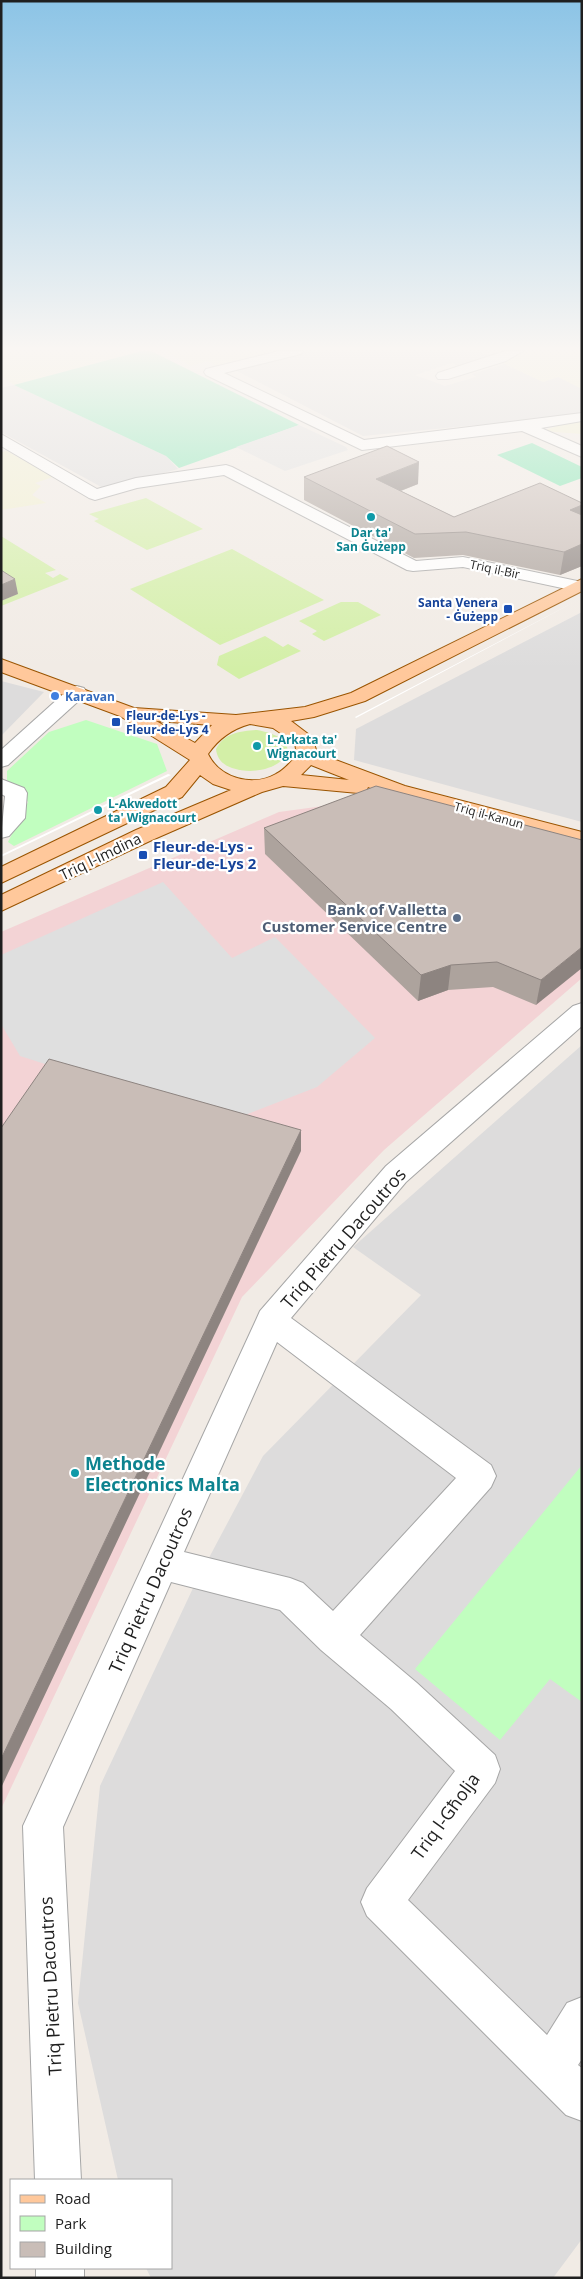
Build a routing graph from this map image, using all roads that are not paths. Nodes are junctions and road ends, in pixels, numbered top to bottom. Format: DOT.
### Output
graph roads {
  1 [pos="32,457"];
  2 [pos="579,585"];
  3 [pos="1,665"];
  4 [pos="77,692"];
  5 [pos="358,697"];
  6 [pos="127,712"];
  7 [pos="266,718"];
  8 [pos="236,721"];
  9 [pos="306,749"];
  10 [pos="199,758"];
  11 [pos="1,761"];
  12 [pos="282,780"];
  13 [pos="1,785"];
  14 [pos="255,787"];
  15 [pos="397,791"];
  16 [pos="1,831"];
  17 [pos="582,839"];
  18 [pos="1,876"];
  19 [pos="1,904"];
  20 [pos="582,1012"];
  21 [pos="271,1320"];
  22 [pos="162,1563"];
  23 [pos="334,1637"];
  24 [pos="582,2018"];
  25 [pos="552,2069"];
  26 [pos="582,2099"];
  27 [pos="58,2179"];
  1 -- 2 [label="street, Triq il-Bir"];
  2 -- 5 [label="main road"];
  3 -- 4 [label="main road"];
  4 -- 6 [label="main road"];
  4 -- 11 [label="street"];
  5 -- 7 [label="main road"];
  5 -- 9 [label="main road"];
  6 -- 8 [label="main road"];
  6 -- 10 [label="main road"];
  7 -- 8 [label="main road"];
  7 -- 9 [label="main road"];
  8 -- 10 [label="main road"];
  9 -- 12 [label="main road"];
  9 -- 15 [label="main road, Triq il-Kanun"];
  10 -- 14 [label="main road"];
  10 -- 18 [label="main road, Triq l-Imdina"];
  12 -- 14 [label="main road"];
  12 -- 15 [label="main road, Triq il-Kanun"];
  13 -- 16 [label="street"];
  14 -- 19 [label="main road, Triq l-Imdina"];
  15 -- 17 [label="main road, Triq il-Kanun"];
  20 -- 21 [label="street, Triq Pietru Dacoutros"];
  21 -- 22 [label="street, Triq Pietru Dacoutros"];
  21 -- 23 [label="street"];
  22 -- 23 [label="street, Triq l-Għolja"];
  22 -- 27 [label="street, Triq Pietru Dacoutros"];
  23 -- 25 [label="street, Triq l-Għolja"];
  24 -- 25 [label="street"];
  25 -- 26 [label="street, Triq l-Għolja"];
}
